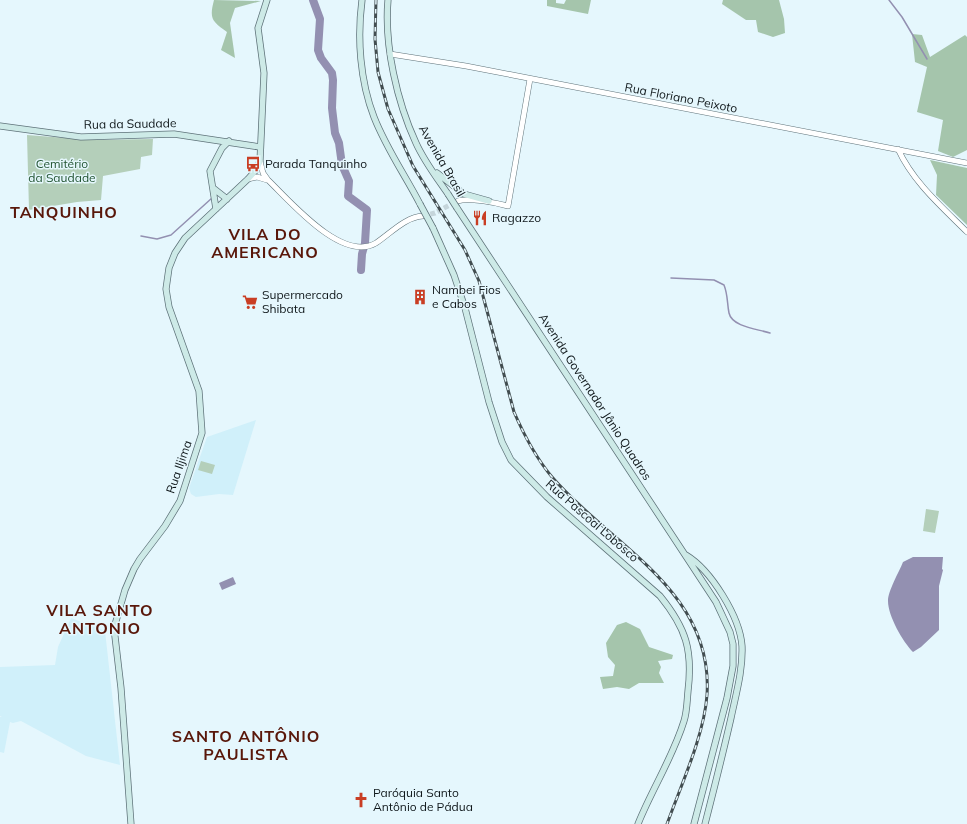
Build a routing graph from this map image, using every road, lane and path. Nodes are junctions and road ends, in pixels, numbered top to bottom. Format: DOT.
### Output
graph roads {
  1 [pos="267,0"];
  2 [pos="362,0"];
  3 [pos="388,0"];
  4 [pos="390,54"];
  5 [pos="530,79"];
  6 [pos="0,126"];
  7 [pos="220,140"];
  8 [pos="229,141"];
  9 [pos="260,147"];
  10 [pos="222,148"];
  11 [pos="898,149"];
  12 [pos="260,161"];
  13 [pos="967,162"];
  14 [pos="432,169"];
  15 [pos="248,179"];
  16 [pos="268,180"];
  17 [pos="212,187"];
  18 [pos="226,199"];
  19 [pos="458,201"];
  20 [pos="488,201"];
  21 [pos="216,209"];
  22 [pos="423,216"];
  23 [pos="967,232"];
  24 [pos="487,254"];
  25 [pos="683,553"];
  26 [pos="708,574"];
  27 [pos="700,578"];
  28 [pos="131,824"];
  29 [pos="638,824"];
  30 [pos="694,824"];
  31 [pos="705,824"];
  1 -- 9 [label="main road"];
  2 -- 29 [label="main road, Rua Pascoal Lobosco, bridge"];
  3 -- 4 [label="main road, Avenida Brasil"];
  4 -- 5 [label="street, Rua Floriano Peixoto"];
  4 -- 14 [label="main road, Avenida Brasil"];
  5 -- 11 [label="street, Rua Floriano Peixoto"];
  5 -- 20 [label="street"];
  6 -- 7 [label="main road, Rua da Saudade"];
  7 -- 8 [label="main road, Rua da Saudade"];
  7 -- 10 [label="main road"];
  8 -- 9 [label="main road, Rua da Saudade"];
  8 -- 10 [label="main road"];
  9 -- 12 [label="main road"];
  10 -- 17 [label="main road"];
  11 -- 13 [label="street, Rua Floriano Peixoto"];
  11 -- 23 [label="street"];
  12 -- 15 [label="main road, Rua Iljima"];
  12 -- 16 [label="street"];
  14 -- 20 [label="main road"];
  14 -- 24 [label="main road, Avenida Brasil, bridge"];
  15 -- 16 [label="street"];
  15 -- 18 [label="main road, Rua Iljima"];
  16 -- 22 [label="street"];
  17 -- 18 [label="main road"];
  17 -- 21 [label="main road"];
  18 -- 21 [label="main road, Rua Iljima"];
  19 -- 20 [label="street"];
  21 -- 28 [label="main road, Rua Iljima"];
  24 -- 25 [label="main road, Avenida Governador Jânio Quadros"];
  25 -- 26 [label="main road, Avenida Governador Jânio Quadros"];
  25 -- 27 [label="main road, Avenida Governador Jânio Quadros"];
  26 -- 27 [label="main road"];
  26 -- 31 [label="main road, Avenida Governador Jânio Quadros"];
  27 -- 30 [label="main road, Avenida Governador Jânio Quadros"];
}
